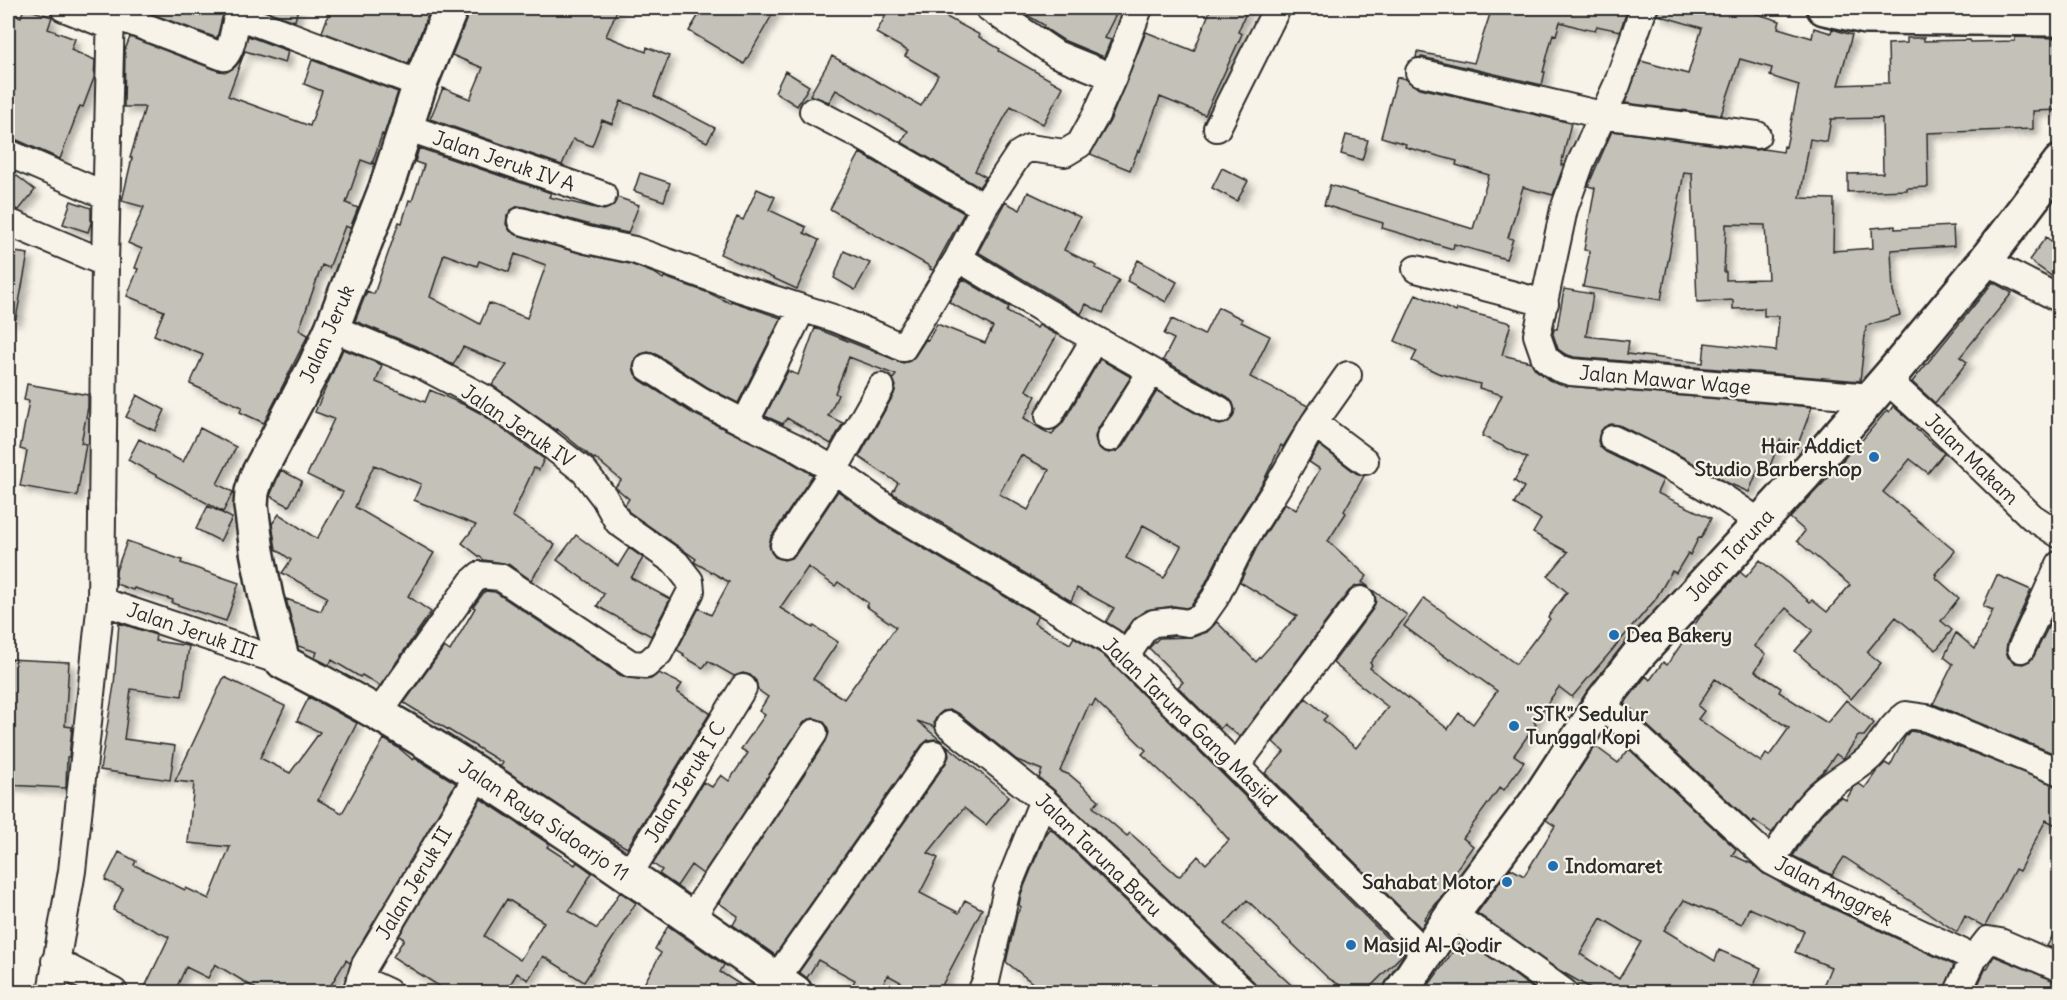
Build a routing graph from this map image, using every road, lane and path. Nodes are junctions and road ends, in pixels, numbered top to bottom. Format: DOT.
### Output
graph roads {
  1 [pos="64,8"];
  2 [pos="451,8"];
  3 [pos="1139,8"];
  4 [pos="1277,8"];
  5 [pos="1644,8"];
  6 [pos="1824,8"];
  7 [pos="996,9"];
  8 [pos="1995,13"];
  9 [pos="112,16"];
  10 [pos="2060,19"];
  11 [pos="1419,72"];
  12 [pos="1113,77"];
  13 [pos="420,84"];
  14 [pos="813,111"];
  15 [pos="1602,115"];
  16 [pos="406,127"];
  17 [pos="1217,128"];
  18 [pos="1757,135"];
  19 [pos="8,153"];
  20 [pos="2060,162"];
  21 [pos="603,195"];
  22 [pos="107,196"];
  23 [pos="984,207"];
  24 [pos="521,221"];
  25 [pos="8,222"];
  26 [pos="958,258"];
  27 [pos="1985,261"];
  28 [pos="105,263"];
  29 [pos="1416,269"];
  30 [pos="2060,299"];
  31 [pos="1545,303"];
  32 [pos="802,309"];
  33 [pos="332,328"];
  34 [pos="1094,340"];
  35 [pos="648,367"];
  36 [pos="1151,372"];
  37 [pos="1348,375"];
  38 [pos="880,387"];
  39 [pos="1879,388"];
  40 [pos="1220,410"];
  41 [pos="1049,416"];
  42 [pos="745,423"];
  43 [pos="1314,423"];
  44 [pos="1110,438"];
  45 [pos="1613,439"];
  46 [pos="1365,461"];
  47 [pos="834,470"];
  48 [pos="1760,523"];
  49 [pos="2060,535"];
  50 [pos="784,545"];
  51 [pos="2060,564"];
  52 [pos="101,600"];
  53 [pos="1361,600"];
  54 [pos="2021,649"];
  55 [pos="1126,656"];
  56 [pos="283,662"];
  57 [pos="743,688"];
  58 [pos="1601,703"];
  59 [pos="378,714"];
  60 [pos="949,725"];
  61 [pos="814,733"];
  62 [pos="934,754"];
  63 [pos="1237,765"];
  64 [pos="2060,771"];
  65 [pos="478,775"];
  66 [pos="1043,800"];
  67 [pos="1771,861"];
  68 [pos="628,876"];
  69 [pos="1452,915"];
  70 [pos="691,918"];
  71 [pos="1426,954"];
  72 [pos="1974,958"];
  73 [pos="55,961"];
  74 [pos="2060,968"];
  75 [pos="358,986"];
  76 [pos="786,986"];
  77 [pos="990,989"];
  78 [pos="51,993"];
  79 [pos="114,993"];
  80 [pos="388,993"];
  81 [pos="1244,993"];
  82 [pos="1401,993"];
  83 [pos="1564,993"];
  84 [pos="1958,993"];
  1 -- 9 [label="street"];
  2 -- 13 [label="street, Jalan Jeruk"];
  3 -- 12 [label="street"];
  4 -- 17 [label="street"];
  5 -- 15 [label="street, Jalan Mawar Wage"];
  6 -- 8 [label="street"];
  7 -- 12 [label="street"];
  8 -- 10 [label="street"];
  9 -- 13 [label="street"];
  9 -- 22 [label="street"];
  11 -- 15 [label="street"];
  12 -- 23 [label="street"];
  13 -- 16 [label="street, Jalan Jeruk"];
  14 -- 23 [label="street"];
  15 -- 18 [label="street"];
  15 -- 31 [label="street, Jalan Mawar Wage"];
  16 -- 21 [label="street, Jalan Jeruk IV A"];
  16 -- 33 [label="street, Jalan Jeruk"];
  19 -- 22 [label="street"];
  20 -- 27 [label="street, Jalan Taruna"];
  22 -- 28 [label="street"];
  23 -- 26 [label="street"];
  24 -- 32 [label="street"];
  25 -- 28 [label="street"];
  26 -- 32 [label="street"];
  26 -- 34 [label="street"];
  27 -- 30 [label="street"];
  27 -- 39 [label="street, Jalan Taruna"];
  28 -- 52 [label="street"];
  29 -- 31 [label="street"];
  31 -- 39 [label="street, Jalan Mawar Wage"];
  32 -- 42 [label="street"];
  33 -- 56 [label="street, Jalan Jeruk"];
  33 -- 59 [label="street, Jalan Jeruk IV"];
  34 -- 36 [label="street"];
  34 -- 41 [label="street"];
  35 -- 42 [label="street, Jalan Taruna Gang Masjid"];
  36 -- 40 [label="street"];
  36 -- 44 [label="street"];
  37 -- 43 [label="street"];
  38 -- 47 [label="street"];
  39 -- 48 [label="street, Jalan Taruna"];
  39 -- 49 [label="street, Jalan Makam"];
  42 -- 47 [label="street, Jalan Taruna Gang Masjid"];
  43 -- 46 [label="street"];
  43 -- 55 [label="street"];
  45 -- 48 [label="street"];
  47 -- 50 [label="street"];
  47 -- 55 [label="street, Jalan Taruna Gang Masjid"];
  48 -- 58 [label="street, Jalan Taruna"];
  51 -- 54 [label="street"];
  52 -- 56 [label="street, Jalan Jeruk III"];
  52 -- 73 [label="street"];
  53 -- 63 [label="street"];
  55 -- 63 [label="street, Jalan Taruna Gang Masjid"];
  56 -- 59 [label="street, Jalan Raya Sidoarjo 11"];
  57 -- 68 [label="street, Jalan Jeruk I C"];
  58 -- 67 [label="street, Jalan Anggrek"];
  58 -- 69 [label="street, Jalan Taruna"];
  59 -- 65 [label="street, Jalan Raya Sidoarjo 11"];
  60 -- 66 [label="street, Jalan Taruna Baru"];
  61 -- 70 [label="street"];
  62 -- 76 [label="street"];
  63 -- 71 [label="street, Jalan Taruna Gang Masjid"];
  64 -- 67 [label="street"];
  65 -- 68 [label="street, Jalan Raya Sidoarjo 11"];
  65 -- 75 [label="street, Jalan Jeruk II"];
  66 -- 77 [label="street"];
  66 -- 81 [label="street, Jalan Taruna Baru"];
  67 -- 72 [label="street, Jalan Anggrek"];
  68 -- 70 [label="street, Jalan Raya Sidoarjo 11"];
  69 -- 71 [label="street, Jalan Taruna"];
  69 -- 83 [label="street"];
  70 -- 76 [label="street, Jalan Raya Sidoarjo 11"];
  71 -- 82 [label="street, Jalan Taruna"];
  72 -- 74 [label="street"];
  72 -- 84 [label="street"];
  73 -- 78 [label="street"];
  73 -- 79 [label="street"];
  75 -- 80 [label="street"];
}
